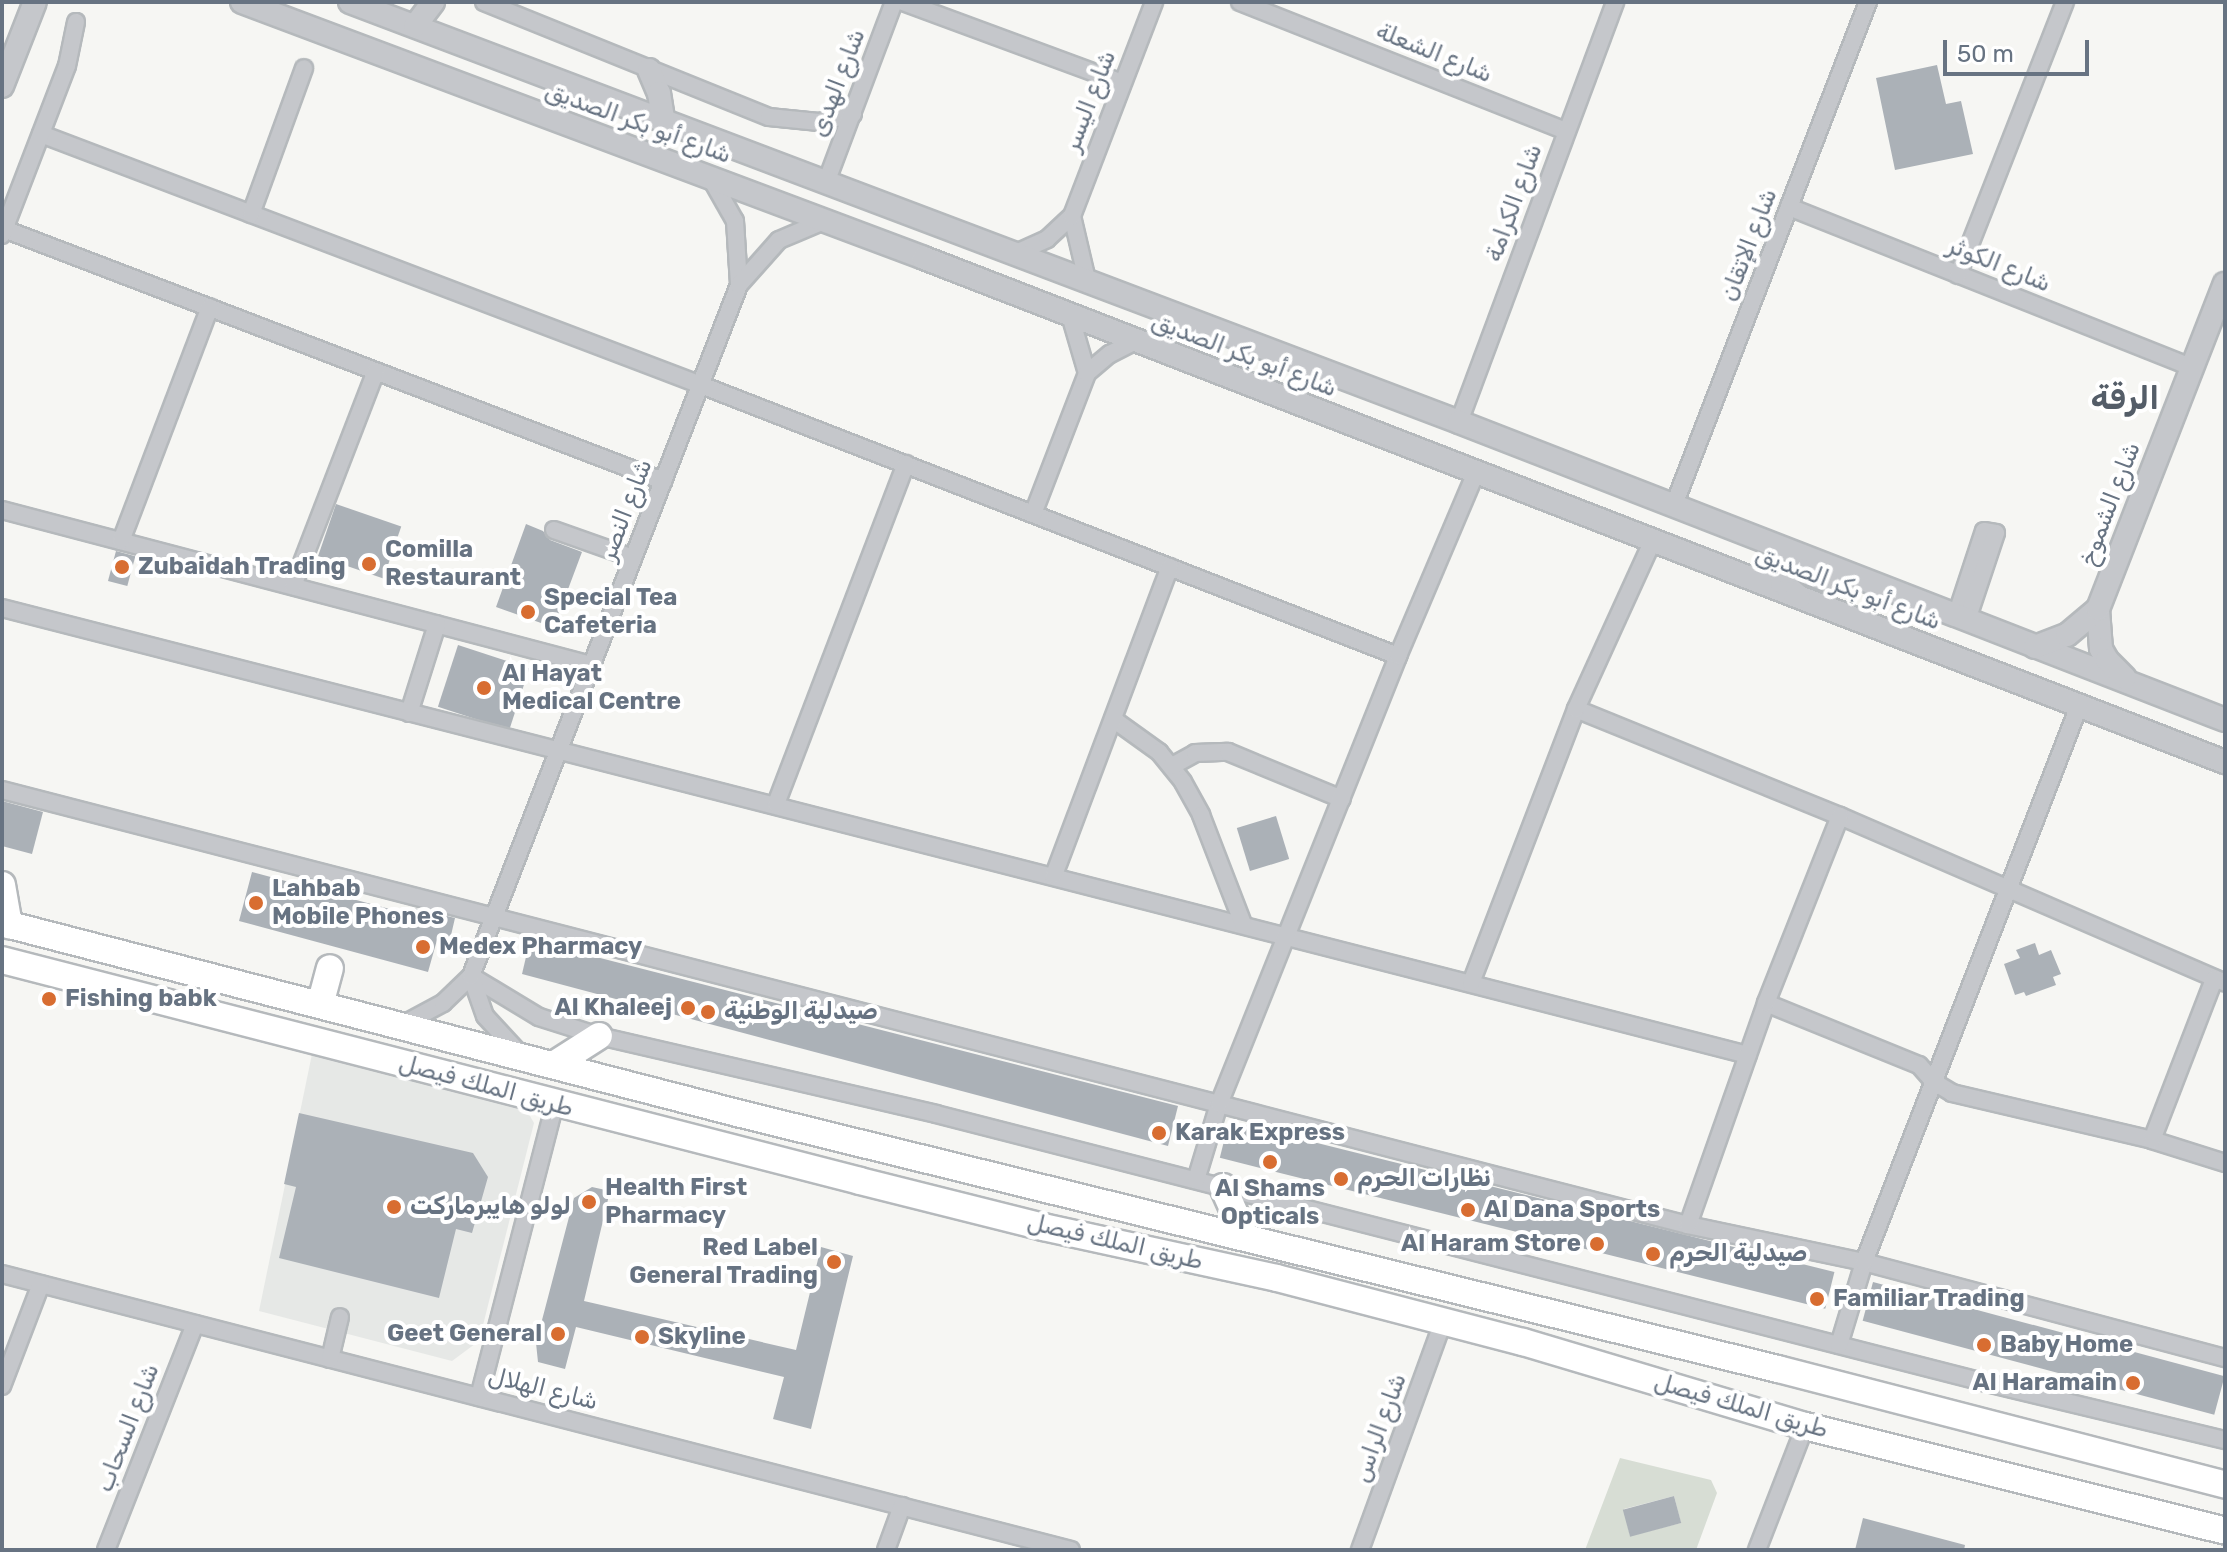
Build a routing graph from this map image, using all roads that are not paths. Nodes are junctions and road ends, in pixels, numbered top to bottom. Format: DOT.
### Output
graph roads {
  1 [pos="35,2"];
  2 [pos="242,2"];
  3 [pos="350,2"];
  4 [pos="433,2"];
  5 [pos="894,2"];
  6 [pos="903,2"];
  7 [pos="1154,2"];
  8 [pos="1240,2"];
  9 [pos="1615,2"];
  10 [pos="2065,2"];
  11 [pos="489,3"];
  12 [pos="1863,4"];
  13 [pos="76,22"];
  14 [pos="415,26"];
  15 [pos="304,68"];
  16 [pos="649,70"];
  17 [pos="1122,83"];
  18 [pos="2,86"];
  19 [pos="853,114"];
  20 [pos="663,119"];
  21 [pos="1566,131"];
  22 [pos="41,134"];
  23 [pos="709,176"];
  24 [pos="827,180"];
  25 [pos="1789,207"];
  26 [pos="251,214"];
  27 [pos="1072,216"];
  28 [pos="824,221"];
  29 [pos="3,232"];
  30 [pos="1016,253"];
  31 [pos="1958,275"];
  32 [pos="1087,280"];
  33 [pos="2225,284"];
  34 [pos="739,285"];
  35 [pos="210,307"];
  36 [pos="1070,315"];
  37 [pos="1136,341"];
  38 [pos="2191,367"];
  39 [pos="376,371"];
  40 [pos="1087,373"];
  41 [pos="701,385"];
  42 [pos="1459,422"];
  43 [pos="906,464"];
  44 [pos="1476,472"];
  45 [pos="663,481"];
  46 [pos="1674,505"];
  47 [pos="2,510"];
  48 [pos="1033,514"];
  49 [pos="554,530"];
  50 [pos="1653,540"];
  51 [pos="121,541"];
  52 [pos="633,558"];
  53 [pos="1170,567"];
  54 [pos="293,586"];
  55 [pos="1799,597"];
  56 [pos="2,608"];
  57 [pos="2098,609"];
  58 [pos="1966,619"];
  59 [pos="437,624"];
  60 [pos="2035,647"];
  61 [pos="1398,656"];
  62 [pos="591,665"];
  63 [pos="2130,684"];
  64 [pos="2079,706"];
  65 [pos="1576,709"];
  66 [pos="409,713"];
  67 [pos="1113,719"];
  68 [pos="2225,720"];
  69 [pos="559,749"];
  70 [pos="2221,760"];
  71 [pos="1172,766"];
  72 [pos="2,790"];
  73 [pos="1342,799"];
  74 [pos="776,804"];
  75 [pos="1840,816"];
  76 [pos="1054,875"];
  77 [pos="2,885"];
  78 [pos="2010,890"];
  79 [pos="493,920"];
  80 [pos="6,924"];
  81 [pos="1243,924"];
  82 [pos="1288,935"];
  83 [pos="2,960"];
  84 [pos="330,968"];
  85 [pos="471,976"];
  86 [pos="2220,981"];
  87 [pos="1471,983"];
  88 [pos="1766,1003"];
  89 [pos="320,1005"];
  90 [pos="400,1026"];
  91 [pos="599,1036"];
  92 [pos="1748,1055"];
  93 [pos="524,1057"];
  94 [pos="555,1064"];
  95 [pos="1934,1082"];
  96 [pos="555,1104"];
  97 [pos="1219,1104"];
  98 [pos="2152,1140"];
  99 [pos="2225,1163"];
  100 [pos="1196,1180"];
  101 [pos="1223,1187"];
  102 [pos="1688,1225"];
  103 [pos="1245,1236"];
  104 [pos="1864,1262"];
  105 [pos="2,1274"];
  106 [pos="41,1284"];
  107 [pos="340,1317"];
  108 [pos="1443,1322"];
  109 [pos="195,1324"];
  110 [pos="1839,1345"];
  111 [pos="2225,1358"];
  112 [pos="330,1359"];
  113 [pos="1778,1369"];
  114 [pos="2,1386"];
  115 [pos="479,1397"];
  116 [pos="1805,1426"];
  117 [pos="2225,1440"];
  118 [pos="2225,1485"];
  119 [pos="902,1506"];
  120 [pos="2225,1531"];
  121 [pos="106,1550"];
  122 [pos="886,1550"];
  123 [pos="1071,1550"];
  124 [pos="1360,1550"];
  125 [pos="1757,1550"];
  1 -- 18 [label="street"];
  2 -- 23 [label="street, شارع أبو بكر الصديق"];
  3 -- 14 [label="street, شارع أبو بكر الصديق"];
  4 -- 14 [label="street"];
  5 -- 19 [label="street, شارع الهدى"];
  6 -- 17 [label="street"];
  7 -- 17 [label="street, شارع اليسر"];
  8 -- 21 [label="street, شارع الشعلة"];
  9 -- 21 [label="street, شارع الكرامة"];
  10 -- 31 [label="street"];
  11 -- 16 [label="street"];
  12 -- 25 [label="street, شارع الإتقان"];
  13 -- 22 [label="street"];
  14 -- 20 [label="street, شارع أبو بكر الصديق"];
  15 -- 26 [label="street"];
  16 -- 19 [label="street"];
  16 -- 20 [label="street"];
  17 -- 27 [label="street, شارع اليسر"];
  19 -- 24 [label="street, شارع الهدى"];
  20 -- 24 [label="street, شارع أبو بكر الصديق"];
  21 -- 42 [label="street, شارع الكرامة"];
  22 -- 26 [label="street"];
  22 -- 29 [label="street"];
  23 -- 28 [label="street, شارع أبو بكر الصديق"];
  23 -- 34 [label="street, شارع النصر"];
  24 -- 30 [label="street, شارع أبو بكر الصديق"];
  25 -- 31 [label="street, شارع الكوثر"];
  25 -- 46 [label="street, شارع الإتقان"];
  26 -- 41 [label="street"];
  27 -- 30 [label="street, شارع اليسر"];
  27 -- 32 [label="street"];
  28 -- 34 [label="street, شارع النصر"];
  28 -- 36 [label="street, شارع أبو بكر الصديق"];
  29 -- 35 [label="street"];
  30 -- 32 [label="street, شارع أبو بكر الصديق"];
  31 -- 38 [label="street, شارع الكوثر"];
  32 -- 42 [label="street, شارع أبو بكر الصديق"];
  33 -- 38 [label="street, شارع الشموخ"];
  34 -- 41 [label="street, شارع النصر"];
  35 -- 39 [label="street"];
  35 -- 51 [label="street"];
  36 -- 37 [label="street, شارع أبو بكر الصديق"];
  36 -- 40 [label="street"];
  37 -- 40 [label="street"];
  37 -- 44 [label="street, شارع أبو بكر الصديق"];
  38 -- 57 [label="street, شارع الشموخ"];
  39 -- 45 [label="street"];
  39 -- 54 [label="street"];
  40 -- 48 [label="street"];
  41 -- 43 [label="street"];
  41 -- 45 [label="street, شارع النصر"];
  42 -- 46 [label="street, شارع أبو بكر الصديق"];
  43 -- 48 [label="street"];
  43 -- 74 [label="street"];
  44 -- 50 [label="street, شارع أبو بكر الصديق"];
  44 -- 61 [label="street"];
  45 -- 52 [label="street, شارع النصر"];
  46 -- 58 [label="street, شارع أبو بكر الصديق"];
  47 -- 51 [label="street"];
  48 -- 53 [label="street"];
  49 -- 52 [label="street"];
  50 -- 55 [label="street, شارع أبو بكر الصديق"];
  50 -- 65 [label="street"];
  51 -- 54 [label="street"];
  52 -- 62 [label="street, شارع النصر"];
  53 -- 61 [label="street"];
  53 -- 67 [label="street"];
  54 -- 59 [label="street"];
  55 -- 58 [label="street"];
  55 -- 64 [label="street, شارع أبو بكر الصديق"];
  56 -- 66 [label="street"];
  57 -- 60 [label="street, شارع الشموخ"];
  57 -- 63 [label="street, شارع الشموخ"];
  58 -- 60 [label="street, شارع أبو بكر الصديق"];
  59 -- 62 [label="street"];
  59 -- 66 [label="street"];
  60 -- 63 [label="street, شارع أبو بكر الصديق"];
  61 -- 73 [label="street"];
  62 -- 69 [label="street, شارع النصر"];
  63 -- 68 [label="street, شارع أبو بكر الصديق"];
  64 -- 70 [label="street, شارع أبو بكر الصديق"];
  64 -- 78 [label="street"];
  65 -- 75 [label="street"];
  65 -- 87 [label="street"];
  66 -- 69 [label="street"];
  67 -- 71 [label="street"];
  67 -- 76 [label="street"];
  69 -- 74 [label="street"];
  69 -- 79 [label="street, شارع النصر"];
  71 -- 73 [label="street"];
  71 -- 81 [label="street"];
  72 -- 79 [label="street"];
  73 -- 82 [label="street"];
  74 -- 76 [label="street"];
  75 -- 78 [label="street"];
  75 -- 88 [label="street"];
  76 -- 81 [label="street"];
  77 -- 80 [label="main road"];
  78 -- 86 [label="street"];
  78 -- 95 [label="street"];
  79 -- 85 [label="street, شارع النصر"];
  79 -- 97 [label="street"];
  80 -- 89 [label="main road, طريق الملك فيصل"];
  81 -- 82 [label="street"];
  82 -- 87 [label="street"];
  82 -- 97 [label="street"];
  83 -- 96 [label="main road, طريق الملك فيصل"];
  84 -- 89 [label="main road"];
  85 -- 90 [label="street, شارع النصر"];
  85 -- 91 [label="street"];
  85 -- 93 [label="street"];
  86 -- 98 [label="street"];
  87 -- 92 [label="street"];
  88 -- 92 [label="street"];
  88 -- 95 [label="street"];
  89 -- 90 [label="main road, طريق الملك فيصل"];
  90 -- 93 [label="main road, طريق الملك فيصل"];
  91 -- 94 [label="main road"];
  91 -- 100 [label="street"];
  92 -- 102 [label="street"];
  93 -- 94 [label="main road, طريق الملك فيصل"];
  94 -- 103 [label="main road, طريق الملك فيصل"];
  95 -- 98 [label="street"];
  95 -- 104 [label="street"];
  96 -- 108 [label="main road, طريق الملك فيصل"];
  96 -- 115 [label="street"];
  97 -- 100 [label="street"];
  97 -- 102 [label="street"];
  98 -- 99 [label="street"];
  100 -- 101 [label="street"];
  101 -- 103 [label="main road"];
  101 -- 110 [label="street"];
  102 -- 104 [label="street"];
  103 -- 113 [label="main road, طريق الملك فيصل"];
  104 -- 110 [label="street"];
  104 -- 111 [label="street"];
  105 -- 106 [label="street, شارع الهلال"];
  106 -- 109 [label="street, شارع الهلال"];
  106 -- 114 [label="street"];
  107 -- 112 [label="street"];
  108 -- 113 [label="main road"];
  108 -- 116 [label="main road, طريق الملك فيصل"];
  108 -- 124 [label="street, شارع الراس"];
  109 -- 112 [label="street, شارع الهلال"];
  109 -- 121 [label="street, شارع السحاب"];
  110 -- 117 [label="street"];
  112 -- 115 [label="street, شارع الهلال"];
  113 -- 118 [label="main road, طريق الملك فيصل"];
  115 -- 119 [label="street, شارع الهلال"];
  116 -- 120 [label="main road, طريق الملك فيصل"];
  116 -- 125 [label="street"];
  119 -- 122 [label="street"];
  119 -- 123 [label="street, شارع الهلال"];
}
